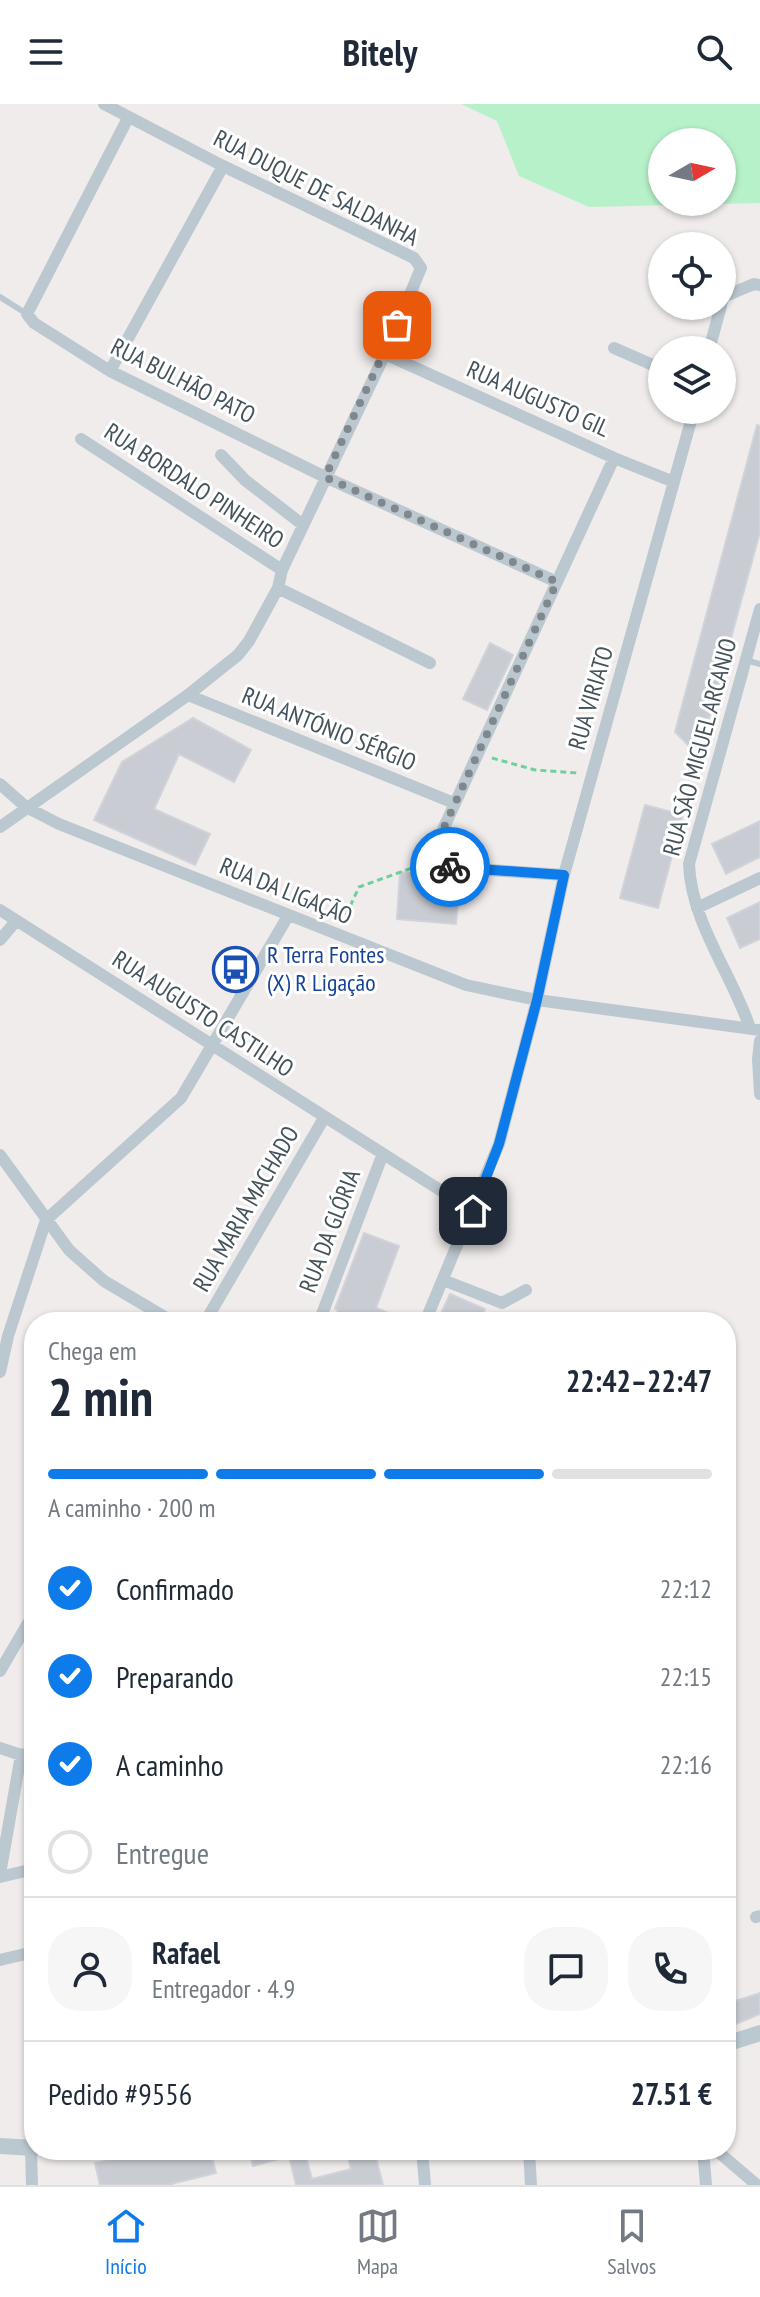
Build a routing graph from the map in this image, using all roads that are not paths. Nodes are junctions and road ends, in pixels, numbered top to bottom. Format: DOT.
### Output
graph roads {
  1 [pos="104,104"];
  2 [pos="128,118"];
  3 [pos="223,166"];
  4 [pos="760,285"];
  5 [pos="736,294"];
  6 [pos="0,297"];
  7 [pos="27,314"];
  8 [pos="614,348"];
  9 [pos="385,354"];
  10 [pos="648,363"];
  11 [pos="110,371"];
  12 [pos="690,424"];
  13 [pos="81,439"];
  14 [pos="221,455"];
  15 [pos="614,458"];
  16 [pos="325,477"];
  17 [pos="674,482"];
  18 [pos="303,525"];
  19 [pos="282,570"];
  20 [pos="557,582"];
  21 [pos="278,588"];
  22 [pos="760,609"];
  23 [pos="746,660"];
  24 [pos="430,663"];
  25 [pos="760,664"];
  26 [pos="188,695"];
  27 [pos="0,784"];
  28 [pos="454,803"];
  29 [pos="26,807"];
  30 [pos="0,827"];
  31 [pos="564,875"];
  32 [pos="760,878"];
  33 [pos="697,908"];
  34 [pos="0,910"];
  35 [pos="288,916"];
  36 [pos="16,921"];
  37 [pos="0,940"];
  38 [pos="537,1000"];
  39 [pos="755,1029"];
  40 [pos="760,1041"];
  41 [pos="212,1046"];
  42 [pos="760,1094"];
  43 [pos="324,1118"];
  44 [pos="0,1155"];
  45 [pos="382,1156"];
  46 [pos="473,1211"];
  47 [pos="46,1220"];
  48 [pos="443,1280"];
  49 [pos="526,1290"];
  50 [pos="156,1312"];
  51 [pos="211,1312"];
  52 [pos="323,1312"];
  53 [pos="429,1312"];
  54 [pos="3,1334"];
  55 [pos="0,1372"];
  56 [pos="24,1630"];
  57 [pos="0,1671"];
  58 [pos="0,1748"];
  59 [pos="24,1753"];
  60 [pos="24,1769"];
  61 [pos="1,1855"];
  62 [pos="24,1871"];
  63 [pos="0,1875"];
  64 [pos="24,1954"];
  65 [pos="0,1960"];
  66 [pos="757,2038"];
  67 [pos="736,2042"];
  68 [pos="0,2146"];
  69 [pos="24,2147"];
  70 [pos="33,2160"];
  71 [pos="423,2160"];
  72 [pos="530,2160"];
  73 [pos="704,2160"];
  74 [pos="728,2160"];
  75 [pos="32,2185"];
  76 [pos="425,2185"];
  77 [pos="531,2185"];
  78 [pos="706,2185"];
  79 [pos="757,2185"];
  1 -- 2 [label="street, RUA DUQUE DE SALDANHA"];
  2 -- 3 [label="street, RUA DUQUE DE SALDANHA"];
  2 -- 7 [label="street"];
  3 -- 9 [label="street, RUA DUQUE DE SALDANHA"];
  3 -- 11 [label="street"];
  4 -- 5 [label="street"];
  6 -- 7 [label="lane"];
  7 -- 11 [label="street, RUA BULHÃO PATO"];
  8 -- 10 [label="street"];
  9 -- 15 [label="street, RUA AUGUSTO GIL"];
  9 -- 16 [label="street"];
  11 -- 16 [label="street, RUA BULHÃO PATO"];
  12 -- 17 [label="street, RUA VIRIATO"];
  13 -- 19 [label="street, RUA BORDALO PINHEIRO"];
  14 -- 18 [label="street"];
  15 -- 17 [label="street, RUA AUGUSTO GIL"];
  15 -- 20 [label="street"];
  16 -- 18 [label="street"];
  16 -- 20 [label="street, RUA BULHÃO PATO"];
  17 -- 31 [label="street, RUA VIRIATO"];
  18 -- 19 [label="street"];
  19 -- 21 [label="street"];
  20 -- 28 [label="street"];
  21 -- 24 [label="street"];
  21 -- 26 [label="street"];
  22 -- 23 [label="street, RUA SÃO MIGUEL ARCANJO"];
  23 -- 25 [label="lane"];
  23 -- 33 [label="street, RUA SÃO MIGUEL ARCANJO"];
  26 -- 28 [label="street, RUA ANTÓNIO SÉRGIO"];
  26 -- 29 [label="street"];
  27 -- 29 [label="street, RUA DA LIGAÇÃO"];
  28 -- 31 [label="street"];
  29 -- 30 [label="street"];
  29 -- 35 [label="street, RUA DA LIGAÇÃO"];
  31 -- 38 [label="street, RUA VIRIATO"];
  32 -- 33 [label="street"];
  33 -- 39 [label="street, RUA SÃO MIGUEL ARCANJO"];
  34 -- 36 [label="street, RUA AUGUSTO CASTILHO"];
  35 -- 38 [label="street, RUA DA LIGAÇÃO"];
  35 -- 41 [label="street"];
  36 -- 37 [label="street"];
  36 -- 41 [label="street, RUA AUGUSTO CASTILHO"];
  38 -- 39 [label="street, RUA DA LIGAÇÃO"];
  38 -- 46 [label="street, RUA VIRIATO"];
  40 -- 42 [label="street"];
  41 -- 43 [label="street, RUA AUGUSTO CASTILHO"];
  41 -- 47 [label="street"];
  43 -- 45 [label="street, RUA AUGUSTO CASTILHO"];
  43 -- 51 [label="street, RUA MARIA MACHADO"];
  44 -- 47 [label="street"];
  45 -- 46 [label="street, RUA AUGUSTO CASTILHO"];
  45 -- 52 [label="street, RUA DA GLÓRIA"];
  46 -- 48 [label="street, RUA VIRIATO"];
  47 -- 50 [label="street"];
  47 -- 54 [label="street"];
  48 -- 49 [label="street"];
  48 -- 53 [label="street, RUA VIRIATO"];
  54 -- 55 [label="street"];
  56 -- 57 [label="street"];
  58 -- 59 [label="street"];
  60 -- 61 [label="street"];
  61 -- 63 [label="street"];
  62 -- 63 [label="street"];
  64 -- 65 [label="street"];
  66 -- 67 [label="street"];
  68 -- 69 [label="street"];
  70 -- 75 [label="street"];
  71 -- 76 [label="street"];
  72 -- 77 [label="street"];
  73 -- 78 [label="street"];
  74 -- 79 [label="street"];
}
